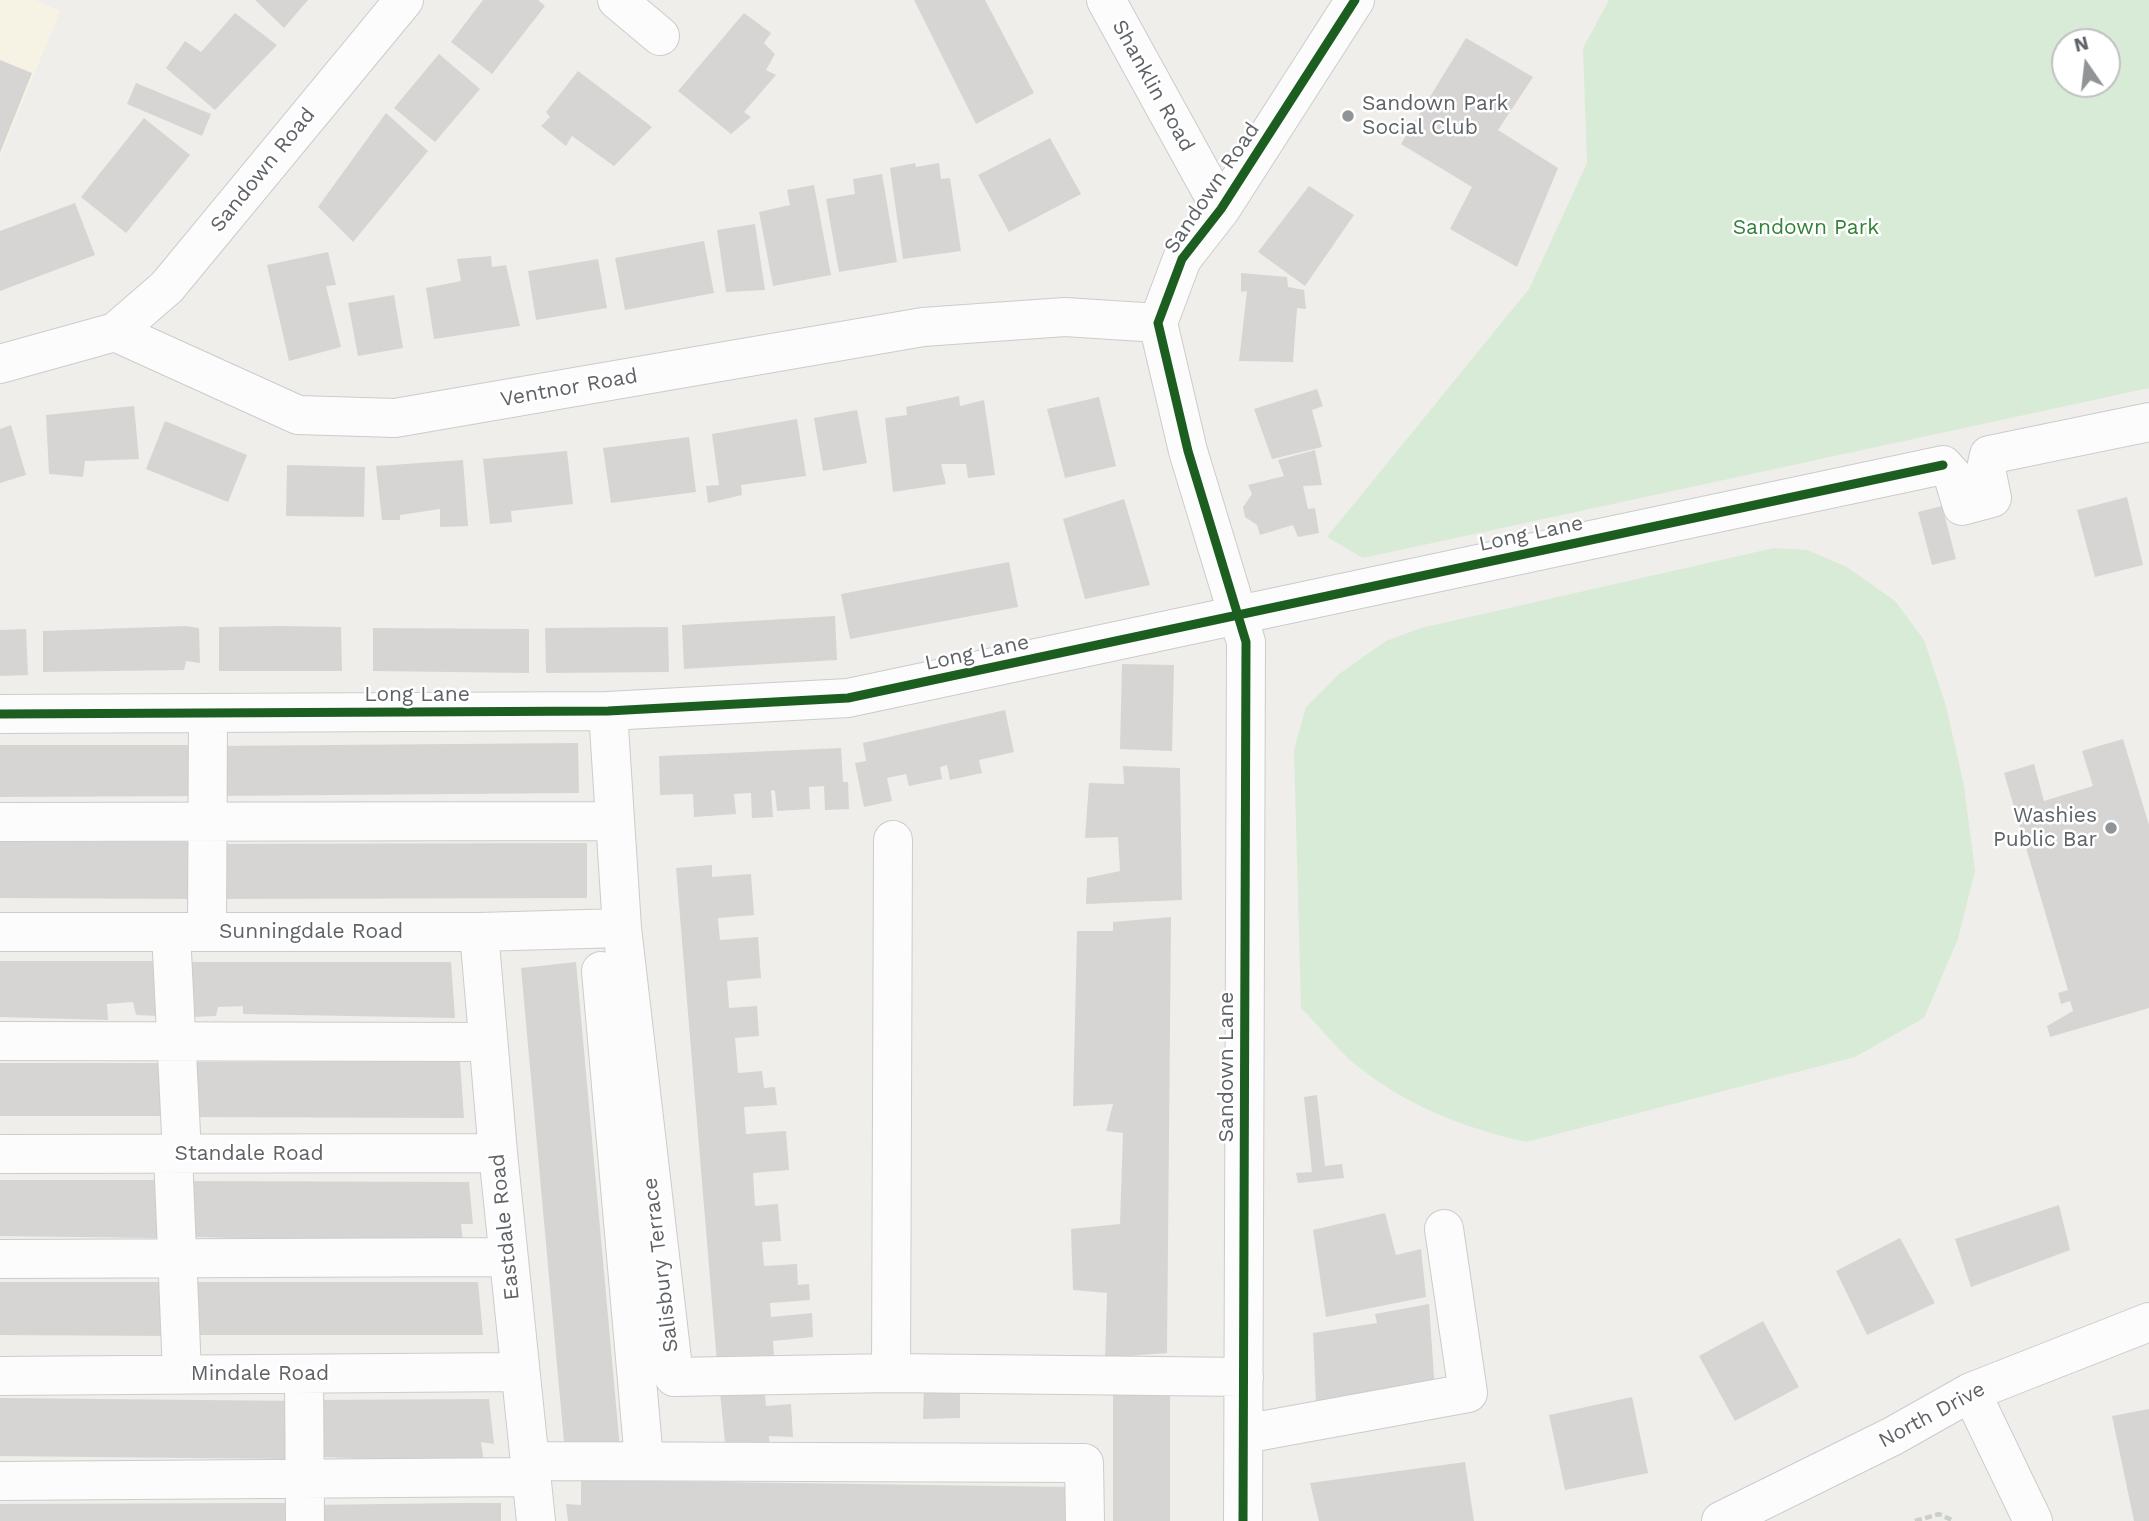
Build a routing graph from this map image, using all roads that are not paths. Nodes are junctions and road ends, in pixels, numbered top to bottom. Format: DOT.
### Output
graph roads {
  1 [pos="404,0"];
  2 [pos="617,0"];
  3 [pos="1106,0"];
  4 [pos="1355,0"];
  5 [pos="660,36"];
  6 [pos="1221,209"];
  7 [pos="1158,323"];
  8 [pos="115,332"];
  9 [pos="0,364"];
  10 [pos="2149,422"];
  11 [pos="1236,615"];
  12 [pos="608,711"];
  13 [pos="208,713"];
  14 [pos="0,714"];
  15 [pos="615,821"];
  16 [pos="0,822"];
  17 [pos="209,822"];
  18 [pos="893,840"];
  19 [pos="610,930"];
  20 [pos="0,932"];
  21 [pos="189,932"];
  22 [pos="480,932"];
  23 [pos="0,1041"];
  24 [pos="176,1042"];
  25 [pos="488,1042"];
  26 [pos="498,1153"];
  27 [pos="0,1154"];
  28 [pos="177,1154"];
  29 [pos="1444,1229"];
  30 [pos="508,1257"];
  31 [pos="0,1259"];
  32 [pos="178,1261"];
  33 [pos="2149,1322"];
  34 [pos="520,1372"];
  35 [pos="891,1373"];
  36 [pos="182,1374"];
  37 [pos="304,1374"];
  38 [pos="0,1376"];
  39 [pos="1244,1377"];
  40 [pos="1971,1392"];
  41 [pos="1244,1434"];
  42 [pos="644,1460"];
  43 [pos="531,1469"];
  44 [pos="305,1479"];
  45 [pos="0,1481"];
  46 [pos="1783,1506"];
  47 [pos="306,1521"];
  48 [pos="536,1521"];
  49 [pos="1085,1521"];
  50 [pos="1243,1521"];
  51 [pos="1721,1521"];
  52 [pos="2033,1521"];
  1 -- 8 [label="street, Sandown Road"];
  2 -- 5 [label="street"];
  3 -- 6 [label="street, Shanklin Road"];
  4 -- 6 [label="street, Sandown Road"];
  6 -- 7 [label="street, Sandown Road"];
  7 -- 8 [label="street, Ventnor Road"];
  7 -- 11 [label="street"];
  8 -- 9 [label="street"];
  10 -- 11 [label="street, Long Lane"];
  11 -- 12 [label="street, Long Lane"];
  11 -- 39 [label="street, Sandown Lane"];
  12 -- 13 [label="street, Long Lane"];
  12 -- 15 [label="street, Salisbury Terrace"];
  13 -- 14 [label="street, Long Lane"];
  13 -- 17 [label="street"];
  15 -- 17 [label="street"];
  15 -- 19 [label="street, Salisbury Terrace"];
  16 -- 17 [label="street"];
  17 -- 21 [label="street"];
  18 -- 35 [label="street"];
  19 -- 22 [label="street, Sunningdale Road"];
  19 -- 35 [label="street, Salisbury Terrace"];
  19 -- 42 [label="street"];
  20 -- 21 [label="street, Sunningdale Road"];
  21 -- 22 [label="street, Sunningdale Road"];
  21 -- 24 [label="street"];
  22 -- 25 [label="street, Eastdale Road"];
  23 -- 24 [label="street"];
  24 -- 25 [label="street"];
  24 -- 28 [label="street"];
  25 -- 26 [label="street, Eastdale Road"];
  26 -- 28 [label="street, Standale Road"];
  26 -- 30 [label="street, Eastdale Road"];
  27 -- 28 [label="street, Standale Road"];
  28 -- 32 [label="street"];
  29 -- 41 [label="street"];
  30 -- 32 [label="street"];
  30 -- 34 [label="street, Eastdale Road"];
  31 -- 32 [label="street"];
  32 -- 36 [label="street"];
  33 -- 40 [label="street, North Drive"];
  34 -- 37 [label="street, Mindale Road"];
  34 -- 43 [label="street, Eastdale Road"];
  35 -- 39 [label="street, Salisbury Terrace"];
  36 -- 37 [label="street, Mindale Road"];
  36 -- 38 [label="street, Mindale Road"];
  37 -- 44 [label="street"];
  39 -- 41 [label="street, Sandown Lane"];
  40 -- 46 [label="street, North Drive"];
  40 -- 52 [label="street"];
  41 -- 50 [label="street, Sandown Lane"];
  42 -- 43 [label="street"];
  42 -- 49 [label="street"];
  43 -- 44 [label="street"];
  43 -- 48 [label="street, Eastdale Road"];
  44 -- 45 [label="street"];
  44 -- 47 [label="street"];
  46 -- 51 [label="street, North Drive"];
}
